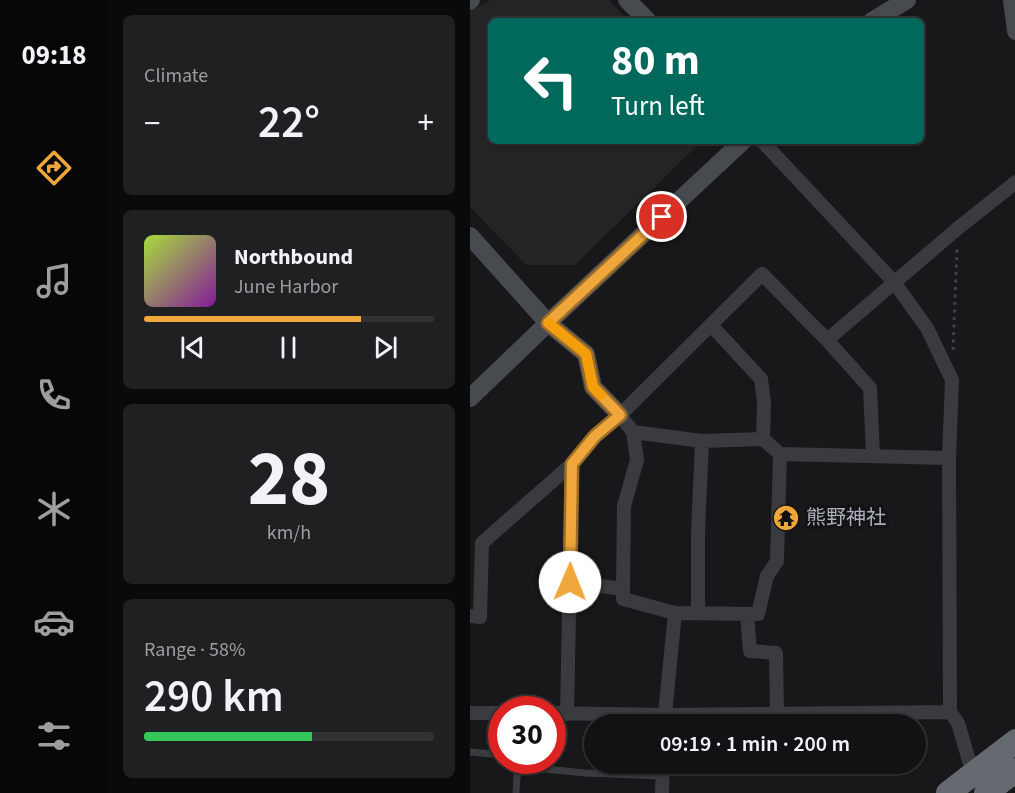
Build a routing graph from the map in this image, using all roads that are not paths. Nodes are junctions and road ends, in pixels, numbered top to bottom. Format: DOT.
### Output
graph roads {
  1 [pos="628,0"];
  2 [pos="907,0"];
  3 [pos="1012,0"];
  4 [pos="644,18"];
  5 [pos="877,18"];
  6 [pos="1016,31"];
  7 [pos="740,144"];
  8 [pos="765,144"];
  9 [pos="1016,182"];
  10 [pos="470,236"];
  11 [pos="894,282"];
  12 [pos="548,323"];
  13 [pos="711,325"];
  14 [pos="827,340"];
  15 [pos="470,398"];
  16 [pos="620,415"];
  17 [pos="633,432"];
  18 [pos="763,439"];
  19 [pos="702,441"];
  20 [pos="780,454"];
  21 [pos="873,456"];
  22 [pos="949,458"];
  23 [pos="572,464"];
  24 [pos="570,582"];
  25 [pos="623,589"];
  26 [pos="676,613"];
  27 [pos="698,613"];
  28 [pos="747,614"];
  29 [pos="470,616"];
  30 [pos="950,712"];
  31 [pos="470,713"];
  32 [pos="488,713"];
  33 [pos="567,714"];
  34 [pos="665,714"];
  35 [pos="778,714"];
  36 [pos="584,715"];
  37 [pos="1016,741"];
  38 [pos="470,752"];
  39 [pos="488,754"];
  40 [pos="1016,770"];
  41 [pos="566,771"];
  42 [pos="584,773"];
  43 [pos="519,774"];
  44 [pos="663,774"];
  45 [pos="979,784"];
  46 [pos="516,793"];
  47 [pos="662,793"];
  48 [pos="948,793"];
  1 -- 4 [label="street"];
  2 -- 5 [label="street"];
  3 -- 6 [label="street"];
  7 -- 12 [label="street"];
  8 -- 11 [label="street"];
  9 -- 11 [label="street"];
  10 -- 12 [label="street"];
  11 -- 14 [label="street"];
  11 -- 22 [label="street"];
  12 -- 15 [label="street"];
  12 -- 16 [label="street"];
  13 -- 14 [label="street"];
  13 -- 16 [label="street"];
  13 -- 18 [label="street"];
  14 -- 21 [label="street"];
  16 -- 17 [label="street"];
  16 -- 23 [label="street"];
  17 -- 19 [label="street"];
  17 -- 25 [label="street"];
  18 -- 19 [label="street"];
  18 -- 20 [label="street"];
  19 -- 27 [label="street"];
  20 -- 21 [label="street"];
  20 -- 28 [label="street"];
  21 -- 22 [label="street"];
  22 -- 30 [label="street"];
  23 -- 24 [label="street"];
  23 -- 29 [label="street"];
  24 -- 25 [label="street"];
  24 -- 33 [label="street"];
  25 -- 26 [label="street"];
  26 -- 27 [label="street"];
  26 -- 34 [label="street"];
  27 -- 28 [label="street"];
  28 -- 35 [label="street"];
  30 -- 35 [label="street"];
  30 -- 45 [label="street"];
  31 -- 32 [label="street"];
  33 -- 36 [label="street"];
  37 -- 45 [label="highway"];
  38 -- 39 [label="lane"];
  40 -- 45 [label="highway"];
  41 -- 42 [label="lane"];
  43 -- 46 [label="lane"];
  44 -- 47 [label="street"];
  45 -- 48 [label="highway"];
}
